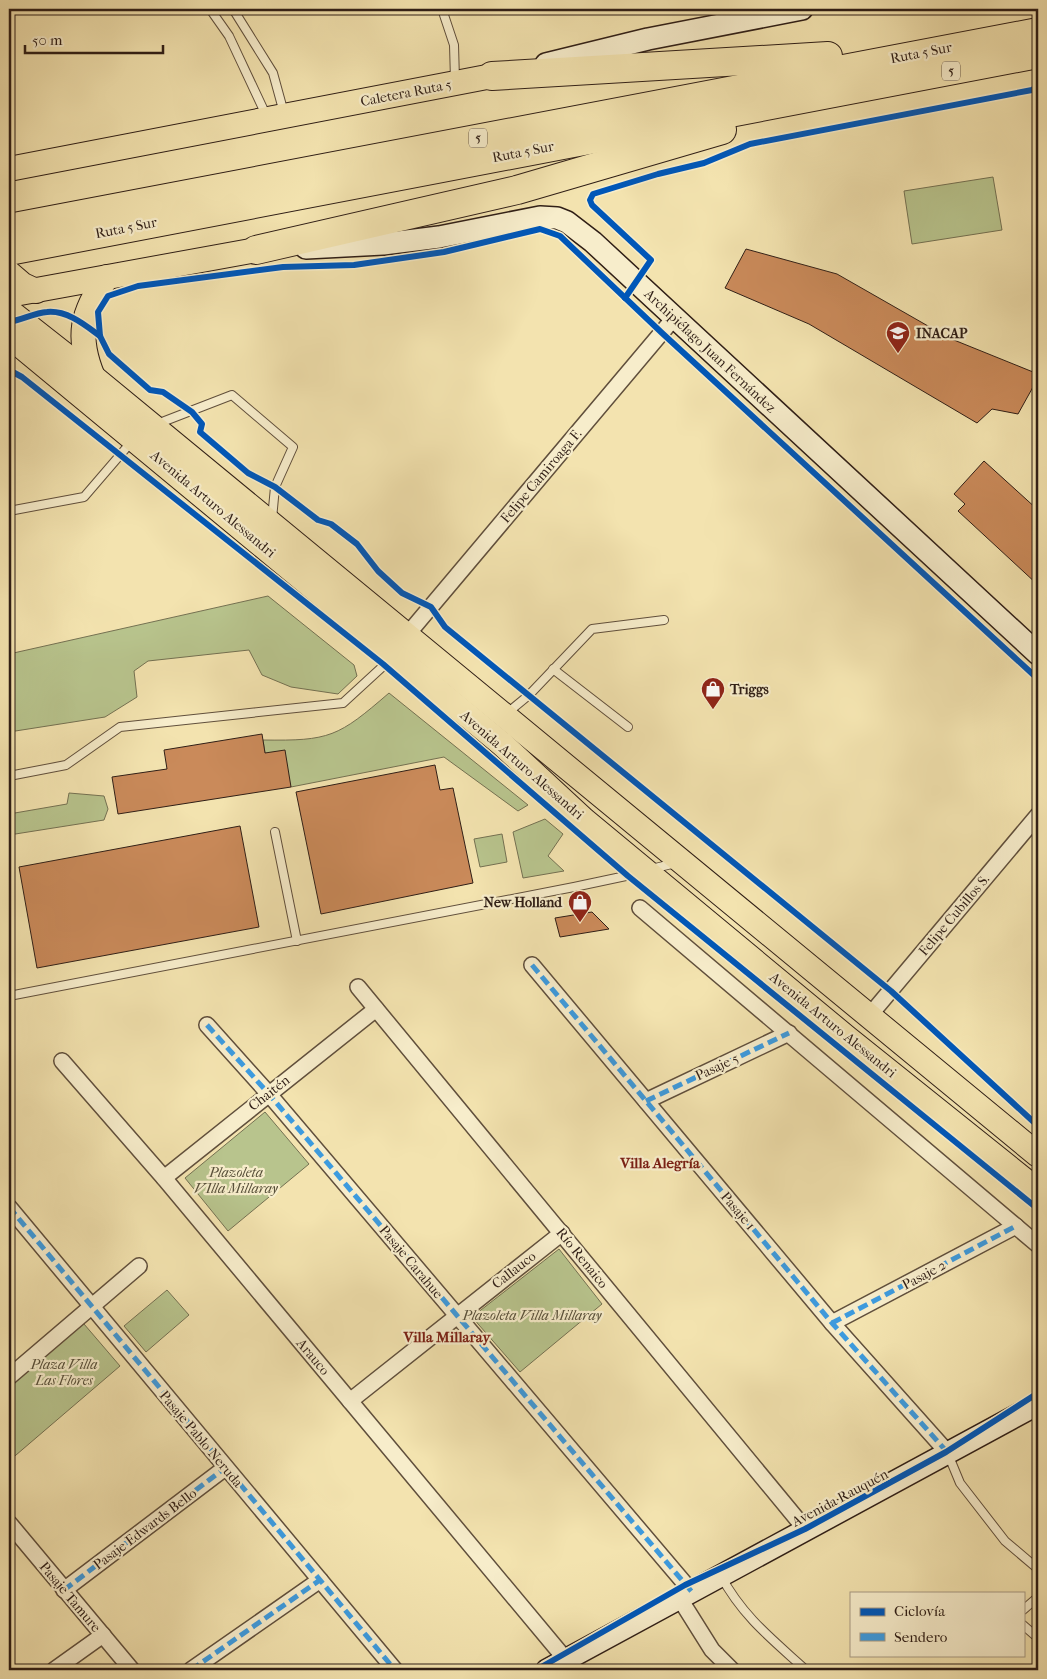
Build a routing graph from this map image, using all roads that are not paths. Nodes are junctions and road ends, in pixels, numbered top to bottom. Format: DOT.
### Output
graph roads {
  1 [pos="210,9"];
  2 [pos="233,9"];
  3 [pos="442,9"];
  4 [pos="802,9"];
  5 [pos="1038,32"];
  6 [pos="942,49"];
  7 [pos="1038,54"];
  8 [pos="492,76"];
  9 [pos="455,84"];
  10 [pos="864,87"];
  11 [pos="276,118"];
  12 [pos="9,170"];
  13 [pos="13,238"];
  14 [pos="256,250"];
  15 [pos="9,273"];
  16 [pos="107,277"];
  17 [pos="36,291"];
  18 [pos="9,295"];
  19 [pos="9,311"];
  20 [pos="674,318"];
  21 [pos="9,336"];
  22 [pos="9,347"];
  23 [pos="36,359"];
  24 [pos="93,377"];
  25 [pos="143,432"];
  26 [pos="9,511"];
  27 [pos="272,524"];
  28 [pos="664,620"];
  29 [pos="407,635"];
  30 [pos="1038,654"];
  31 [pos="394,656"];
  32 [pos="554,669"];
  33 [pos="504,715"];
  34 [pos="628,728"];
  35 [pos="9,776"];
  36 [pos="1038,815"];
  37 [pos="275,832"];
  38 [pos="682,861"];
  39 [pos="646,871"];
  40 [pos="640,908"];
  41 [pos="297,941"];
  42 [pos="532,965"];
  43 [pos="358,987"];
  44 [pos="9,994"];
  45 [pos="376,1010"];
  46 [pos="870,1015"];
  47 [pos="207,1025"];
  48 [pos="789,1034"];
  49 [pos="62,1061"];
  50 [pos="268,1093"];
  51 [pos="646,1102"];
  52 [pos="1038,1155"];
  53 [pos="164,1178"];
  54 [pos="1038,1192"];
  55 [pos="9,1207"];
  56 [pos="1016,1226"];
  57 [pos="562,1233"];
  58 [pos="1038,1245"];
  59 [pos="139,1266"];
  60 [pos="92,1307"];
  61 [pos="457,1316"];
  62 [pos="832,1323"];
  63 [pos="9,1377"];
  64 [pos="350,1401"];
  65 [pos="1038,1404"];
  66 [pos="948,1453"];
  67 [pos="225,1468"];
  68 [pos="9,1523"];
  69 [pos="806,1530"];
  70 [pos="1038,1568"];
  71 [pos="721,1576"];
  72 [pos="320,1580"];
  73 [pos="64,1590"];
  74 [pos="686,1595"];
  75 [pos="1038,1598"];
  76 [pos="1024,1609"];
  77 [pos="1024,1626"];
  78 [pos="103,1635"];
  79 [pos="1038,1638"];
  80 [pos="561,1664"];
  81 [pos="54,1670"];
  82 [pos="132,1670"];
  83 [pos="191,1670"];
  84 [pos="395,1670"];
  85 [pos="732,1670"];
  86 [pos="806,1670"];
  1 -- 11 [label="lane"];
  2 -- 11 [label="lane"];
  3 -- 9 [label="lane"];
  4 -- 8 [label="street, Caletera Ruta 5"];
  5 -- 6 [label="highway, Ruta 5 Sur / 5"];
  6 -- 8 [label="highway"];
  6 -- 13 [label="highway, Ruta 5 Sur / 5"];
  7 -- 10 [label="highway, Ruta 5 Sur / 5"];
  8 -- 9 [label="main road, Caletera Ruta 5"];
  9 -- 11 [label="main road, Caletera Ruta 5"];
  10 -- 13 [label="highway, Ruta 5 Sur / 5"];
  10 -- 14 [label="highway"];
  11 -- 12 [label="main road, Caletera Ruta 5"];
  14 -- 16 [label="main road"];
  14 -- 20 [label="street, Archipiélago Juan Fernández"];
  15 -- 17 [label="main road"];
  16 -- 17 [label="main road"];
  16 -- 24 [label="main road"];
  17 -- 18 [label="main road"];
  19 -- 24 [label="main road, Avenida Arturo Alessandri"];
  20 -- 29 [label="street, Felipe Camiroaga F."];
  20 -- 30 [label="street, Archipiélago Juan Fernández"];
  21 -- 23 [label="main road, Avenida Arturo Alessandri"];
  22 -- 23 [label="main road"];
  23 -- 25 [label="main road, Avenida Arturo Alessandri"];
  24 -- 25 [label="main road, Avenida Arturo Alessandri"];
  25 -- 26 [label="lane"];
  25 -- 27 [label="main road, Avenida Arturo Alessandri"];
  25 -- 27 [label="lane"];
  25 -- 31 [label="main road, Avenida Arturo Alessandri"];
  27 -- 29 [label="main road, Avenida Arturo Alessandri"];
  28 -- 32 [label="lane"];
  29 -- 33 [label="main road, Avenida Arturo Alessandri"];
  31 -- 35 [label="lane"];
  31 -- 39 [label="main road, Avenida Arturo Alessandri"];
  32 -- 33 [label="lane"];
  32 -- 34 [label="lane"];
  33 -- 38 [label="main road, Avenida Arturo Alessandri"];
  36 -- 46 [label="street, Felipe Cubillos S."];
  37 -- 41 [label="lane"];
  38 -- 39 [label="lane"];
  38 -- 46 [label="main road, Avenida Arturo Alessandri"];
  39 -- 41 [label="lane"];
  39 -- 54 [label="main road, Avenida Arturo Alessandri"];
  40 -- 48 [label="street"];
  41 -- 44 [label="lane"];
  42 -- 51 [label="street, Pasaje 1"];
  43 -- 45 [label="street, Río Renaico"];
  45 -- 50 [label="street, Chaitén"];
  45 -- 57 [label="street, Río Renaico"];
  46 -- 52 [label="main road, Avenida Arturo Alessandri"];
  47 -- 50 [label="street, Pasaje Carahue"];
  48 -- 51 [label="street, Pasaje 5"];
  48 -- 56 [label="street"];
  49 -- 53 [label="street, Arauco"];
  50 -- 53 [label="street, Chaitén"];
  50 -- 61 [label="street, Pasaje Carahue"];
  51 -- 62 [label="street, Pasaje 1"];
  53 -- 64 [label="street, Arauco"];
  55 -- 60 [label="street, Pasaje Pablo Neruda"];
  56 -- 58 [label="street"];
  56 -- 62 [label="street, Pasaje 2"];
  57 -- 61 [label="street, Callauco"];
  57 -- 69 [label="street, Río Renaico"];
  59 -- 60 [label="street"];
  60 -- 63 [label="street"];
  60 -- 67 [label="street, Pasaje Pablo Neruda"];
  61 -- 64 [label="street, Callauco"];
  61 -- 74 [label="street, Pasaje Carahue"];
  62 -- 66 [label="street, Pasaje 1"];
  64 -- 80 [label="street, Arauco"];
  65 -- 66 [label="street, Avenida Rauquén"];
  66 -- 69 [label="street, Avenida Rauquén"];
  66 -- 70 [label="lane"];
  67 -- 72 [label="street, Pasaje Pablo Neruda"];
  67 -- 73 [label="street, Pasaje Edwards Bello"];
  68 -- 73 [label="street, Pasaje Tamure"];
  69 -- 71 [label="street, Avenida Rauquén"];
  71 -- 74 [label="street, Avenida Rauquén"];
  71 -- 86 [label="lane"];
  72 -- 83 [label="street"];
  72 -- 84 [label="street, Pasaje Pablo Neruda"];
  73 -- 78 [label="street, Pasaje Tamure"];
  74 -- 80 [label="street, Avenida Rauquén"];
  74 -- 85 [label="street, Pasaje Carahue"];
  75 -- 76 [label="lane"];
  77 -- 79 [label="lane"];
  78 -- 81 [label="street"];
  78 -- 82 [label="street, Pasaje Tamure"];
}
